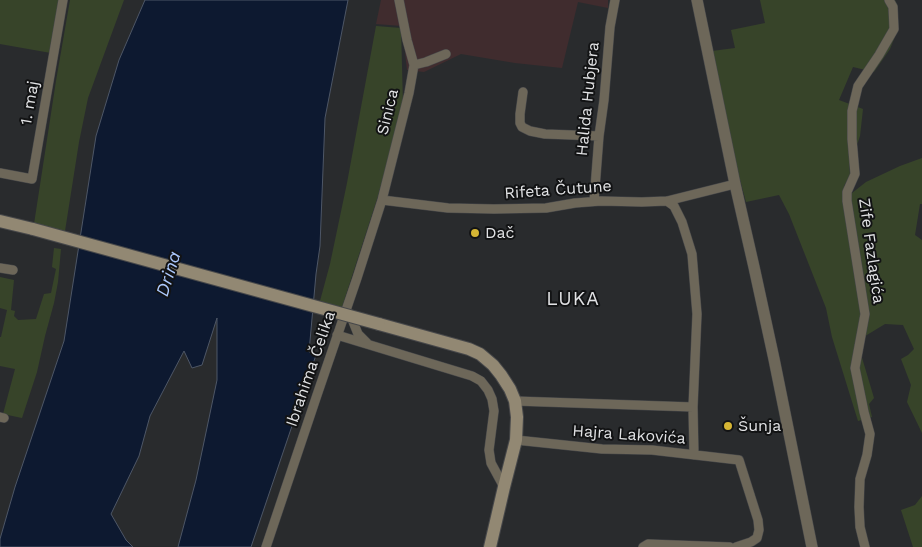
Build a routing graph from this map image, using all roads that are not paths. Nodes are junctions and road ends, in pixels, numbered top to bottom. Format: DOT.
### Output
graph roads {
  1 [pos="63,0"];
  2 [pos="399,0"];
  3 [pos="615,0"];
  4 [pos="697,0"];
  5 [pos="889,0"];
  6 [pos="446,54"];
  7 [pos="414,65"];
  8 [pos="523,92"];
  9 [pos="599,136"];
  10 [pos="0,174"];
  11 [pos="735,184"];
  12 [pos="382,200"];
  13 [pos="594,201"];
  14 [pos="667,201"];
  15 [pos="0,221"];
  16 [pos="0,268"];
  17 [pos="13,270"];
  18 [pos="348,307"];
  19 [pos="337,335"];
  20 [pos="367,344"];
  21 [pos="515,401"];
  22 [pos="693,407"];
  23 [pos="516,440"];
  24 [pos="694,455"];
  25 [pos="504,487"];
  26 [pos="266,547"];
  27 [pos="490,547"];
  28 [pos="643,547"];
  29 [pos="730,547"];
  30 [pos="736,547"];
  31 [pos="812,547"];
  32 [pos="865,547"];
  1 -- 10 [label="street, 1. maj"];
  2 -- 7 [label="street"];
  3 -- 9 [label="street, Halida Hubjera"];
  4 -- 11 [label="street"];
  5 -- 32 [label="street, Zife Fazlagića"];
  6 -- 7 [label="street"];
  7 -- 12 [label="street, Sinica"];
  8 -- 9 [label="street"];
  9 -- 13 [label="street, Halida Hubjera"];
  11 -- 14 [label="street, Rifeta Čutune"];
  11 -- 31 [label="street"];
  12 -- 13 [label="street, Rifeta Čutune"];
  12 -- 18 [label="street, Ibrahima Čelika"];
  13 -- 14 [label="street, Rifeta Čutune"];
  14 -- 22 [label="street"];
  15 -- 21 [label="main road, bridge"];
  16 -- 17 [label="street"];
  18 -- 19 [label="street, Ibrahima Čelika"];
  18 -- 20 [label="street"];
  19 -- 20 [label="street"];
  19 -- 26 [label="street, Ibrahima Čelika"];
  20 -- 25 [label="street"];
  21 -- 22 [label="street"];
  21 -- 23 [label="main road"];
  22 -- 24 [label="street"];
  23 -- 24 [label="street, Hajra Lakovića"];
  23 -- 25 [label="main road"];
  24 -- 30 [label="street, Hajra Lakovića"];
  25 -- 27 [label="main road"];
  28 -- 29 [label="street"];
}
